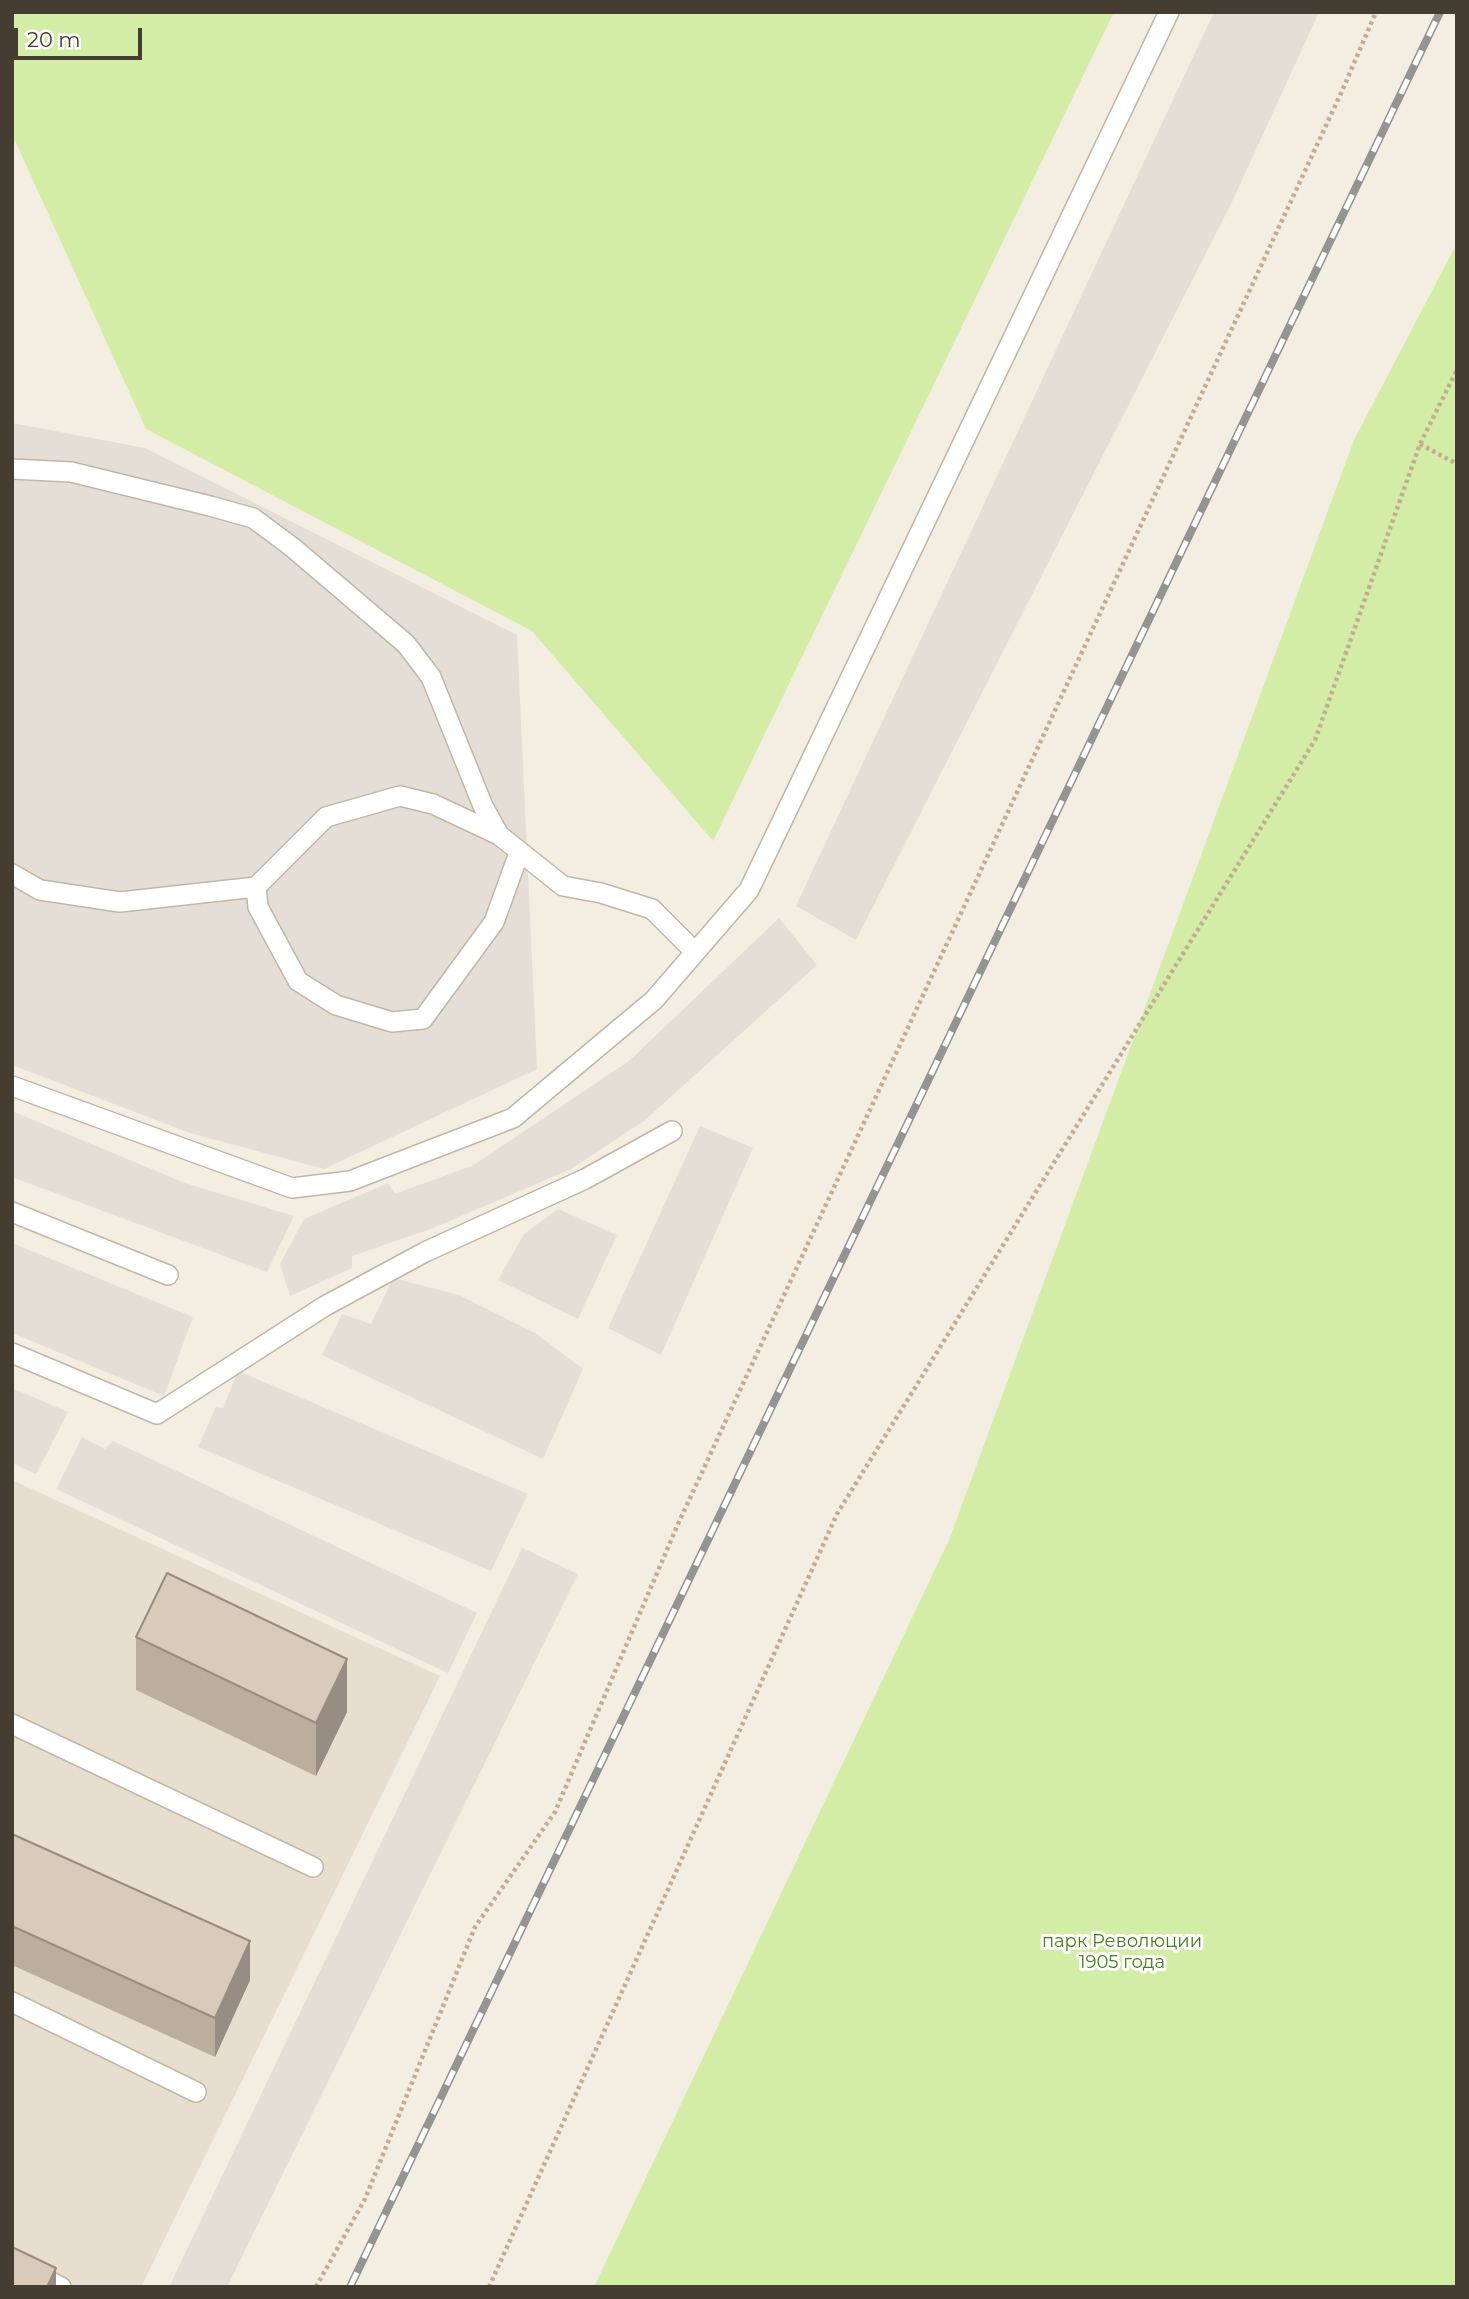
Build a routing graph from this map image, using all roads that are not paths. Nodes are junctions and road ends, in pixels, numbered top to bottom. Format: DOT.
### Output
graph roads {
  1 [pos="1169,12"];
  2 [pos="12,469"];
  3 [pos="499,835"];
  4 [pos="519,853"];
  5 [pos="12,874"];
  6 [pos="256,887"];
  7 [pos="695,952"];
  8 [pos="12,1086"];
  9 [pos="672,1131"];
  10 [pos="12,1212"];
  11 [pos="168,1275"];
  12 [pos="12,1353"];
  13 [pos="12,1724"];
  14 [pos="313,1867"];
  15 [pos="12,2002"];
  16 [pos="196,2092"];
  17 [pos="12,2263"];
  18 [pos="61,2287"];
  1 -- 7 [label="lane"];
  2 -- 3 [label="lane"];
  3 -- 4 [label="lane"];
  3 -- 6 [label="lane"];
  4 -- 6 [label="lane"];
  4 -- 7 [label="lane"];
  5 -- 6 [label="lane"];
  7 -- 8 [label="lane"];
  9 -- 12 [label="lane"];
  10 -- 11 [label="lane"];
  13 -- 14 [label="lane"];
  15 -- 16 [label="lane"];
  17 -- 18 [label="lane"];
}
